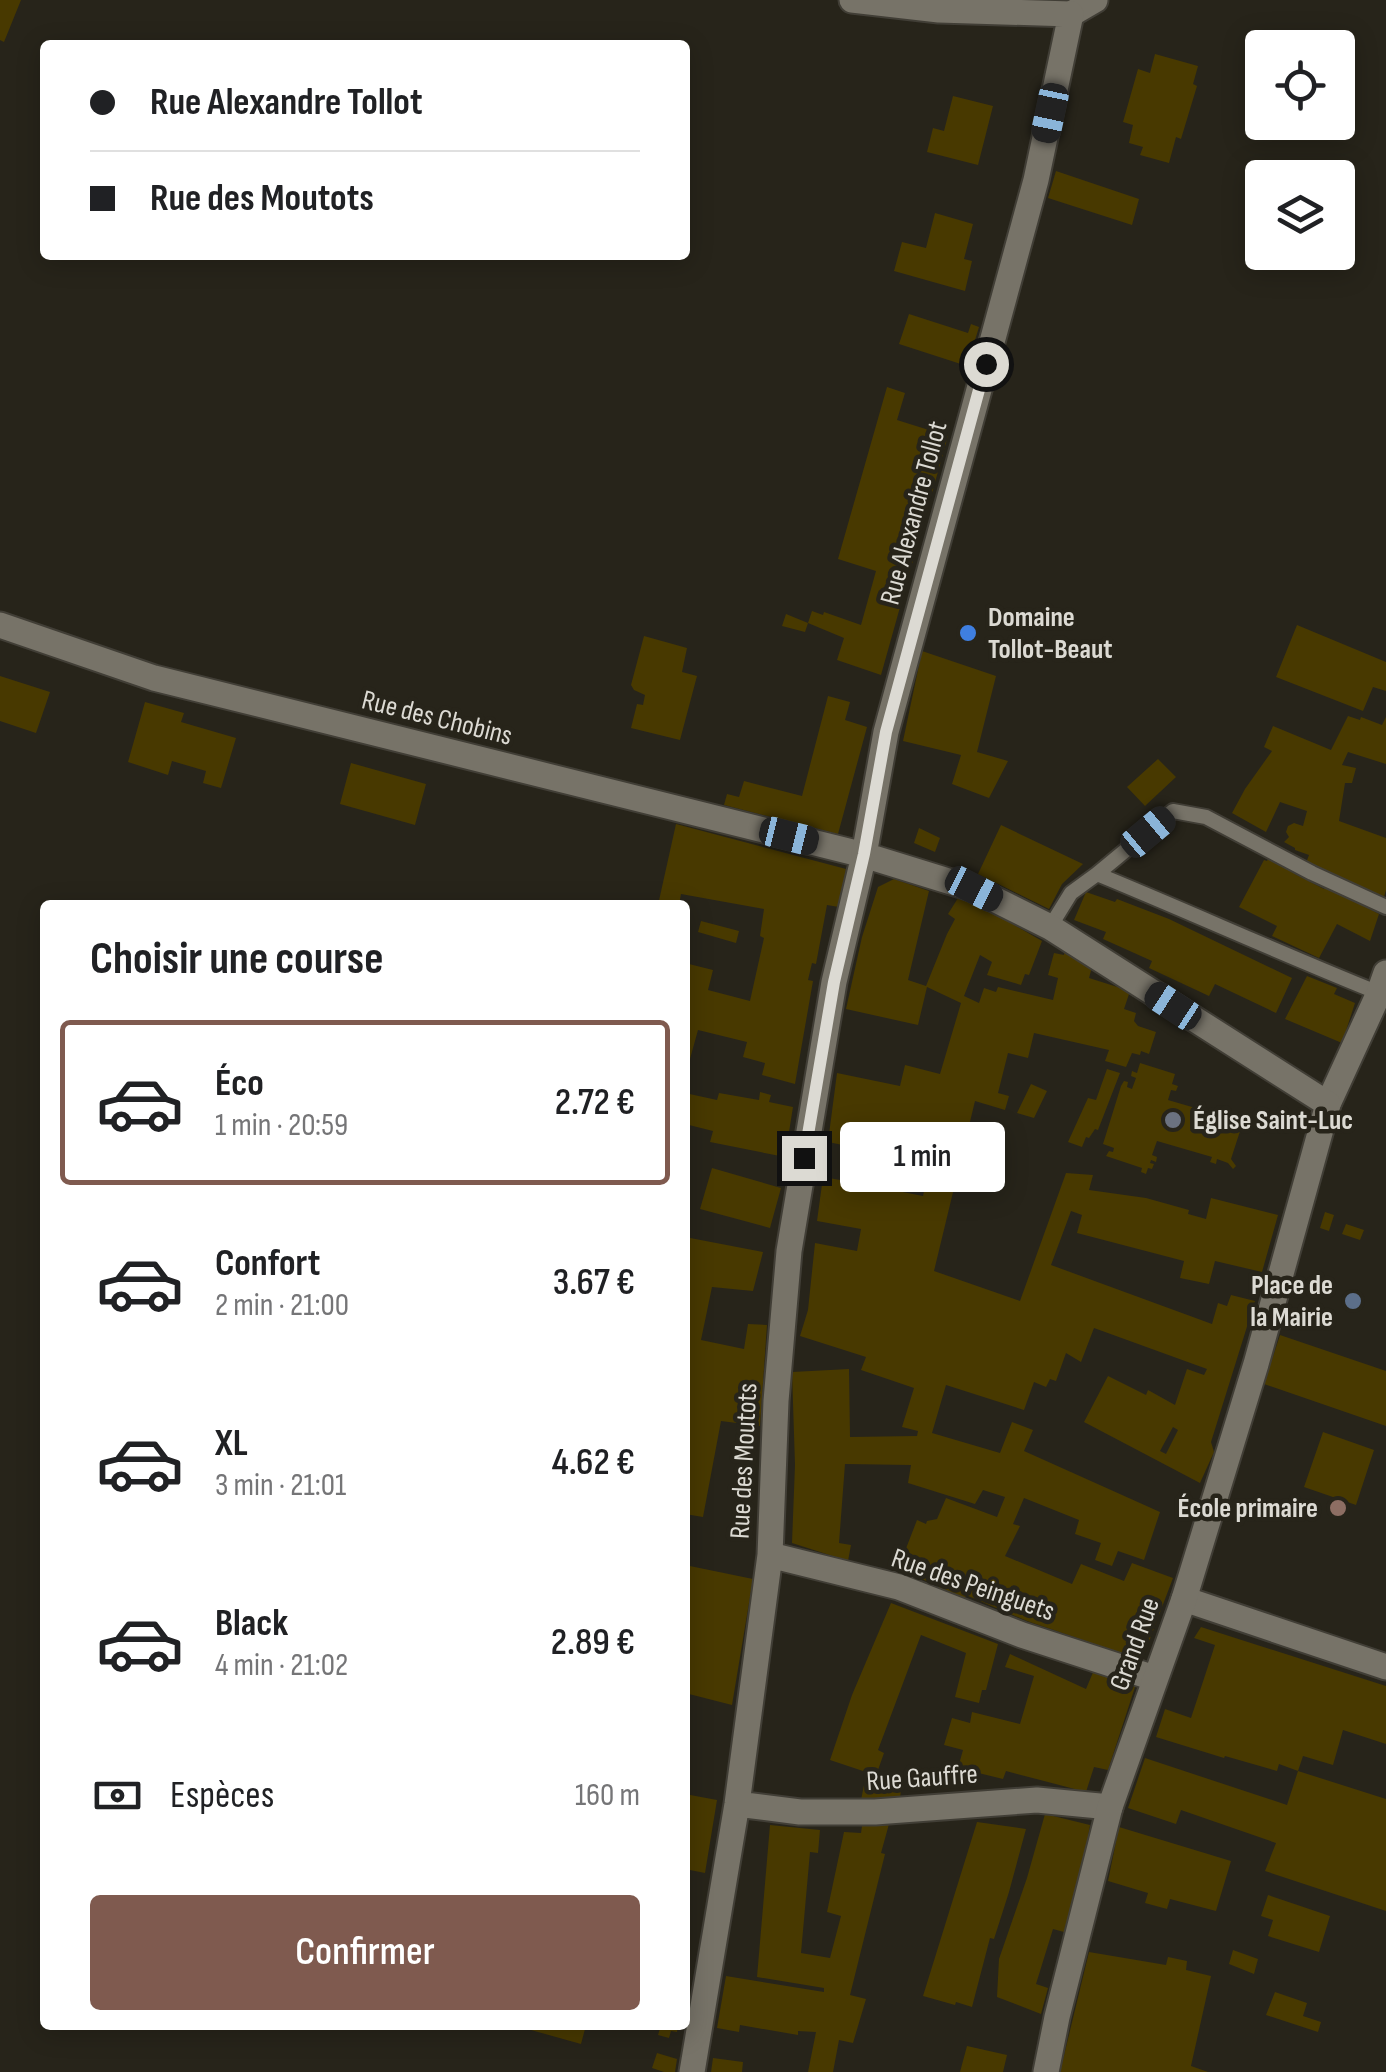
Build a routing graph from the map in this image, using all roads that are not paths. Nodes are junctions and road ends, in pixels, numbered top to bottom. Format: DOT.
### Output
graph roads {
  1 [pos="852,0"];
  2 [pos="1095,0"];
  3 [pos="1071,14"];
  4 [pos="0,626"];
  5 [pos="864,854"];
  6 [pos="1097,874"];
  7 [pos="1386,907"];
  8 [pos="1050,927"];
  9 [pos="1383,983"];
  10 [pos="1328,1104"];
  11 [pos="770,1555"];
  12 [pos="1184,1599"];
  13 [pos="1386,1667"];
  14 [pos="1154,1678"];
  15 [pos="737,1804"];
  16 [pos="1110,1807"];
  17 [pos="692,2072"];
  18 [pos="1046,2072"];
  1 -- 3 [label="street"];
  2 -- 3 [label="street"];
  3 -- 5 [label="street, Rue Alexandre Tollot"];
  4 -- 5 [label="street, Rue des Chobins"];
  5 -- 8 [label="street, Rue des Chobins"];
  5 -- 11 [label="street, Rue des Moutots"];
  6 -- 7 [label="lane"];
  6 -- 8 [label="lane"];
  6 -- 9 [label="lane"];
  8 -- 10 [label="street, Rue des Chobins"];
  9 -- 10 [label="street, Grand Rue"];
  10 -- 12 [label="street, Grand Rue"];
  11 -- 14 [label="street, Rue des Peinguets"];
  11 -- 15 [label="street, Rue des Moutots"];
  12 -- 13 [label="street"];
  12 -- 14 [label="street, Grand Rue"];
  14 -- 16 [label="street, Grand Rue"];
  15 -- 16 [label="street, Rue Gauffre"];
  15 -- 17 [label="street, Rue des Moutots"];
  16 -- 18 [label="street, Grand Rue"];
}
